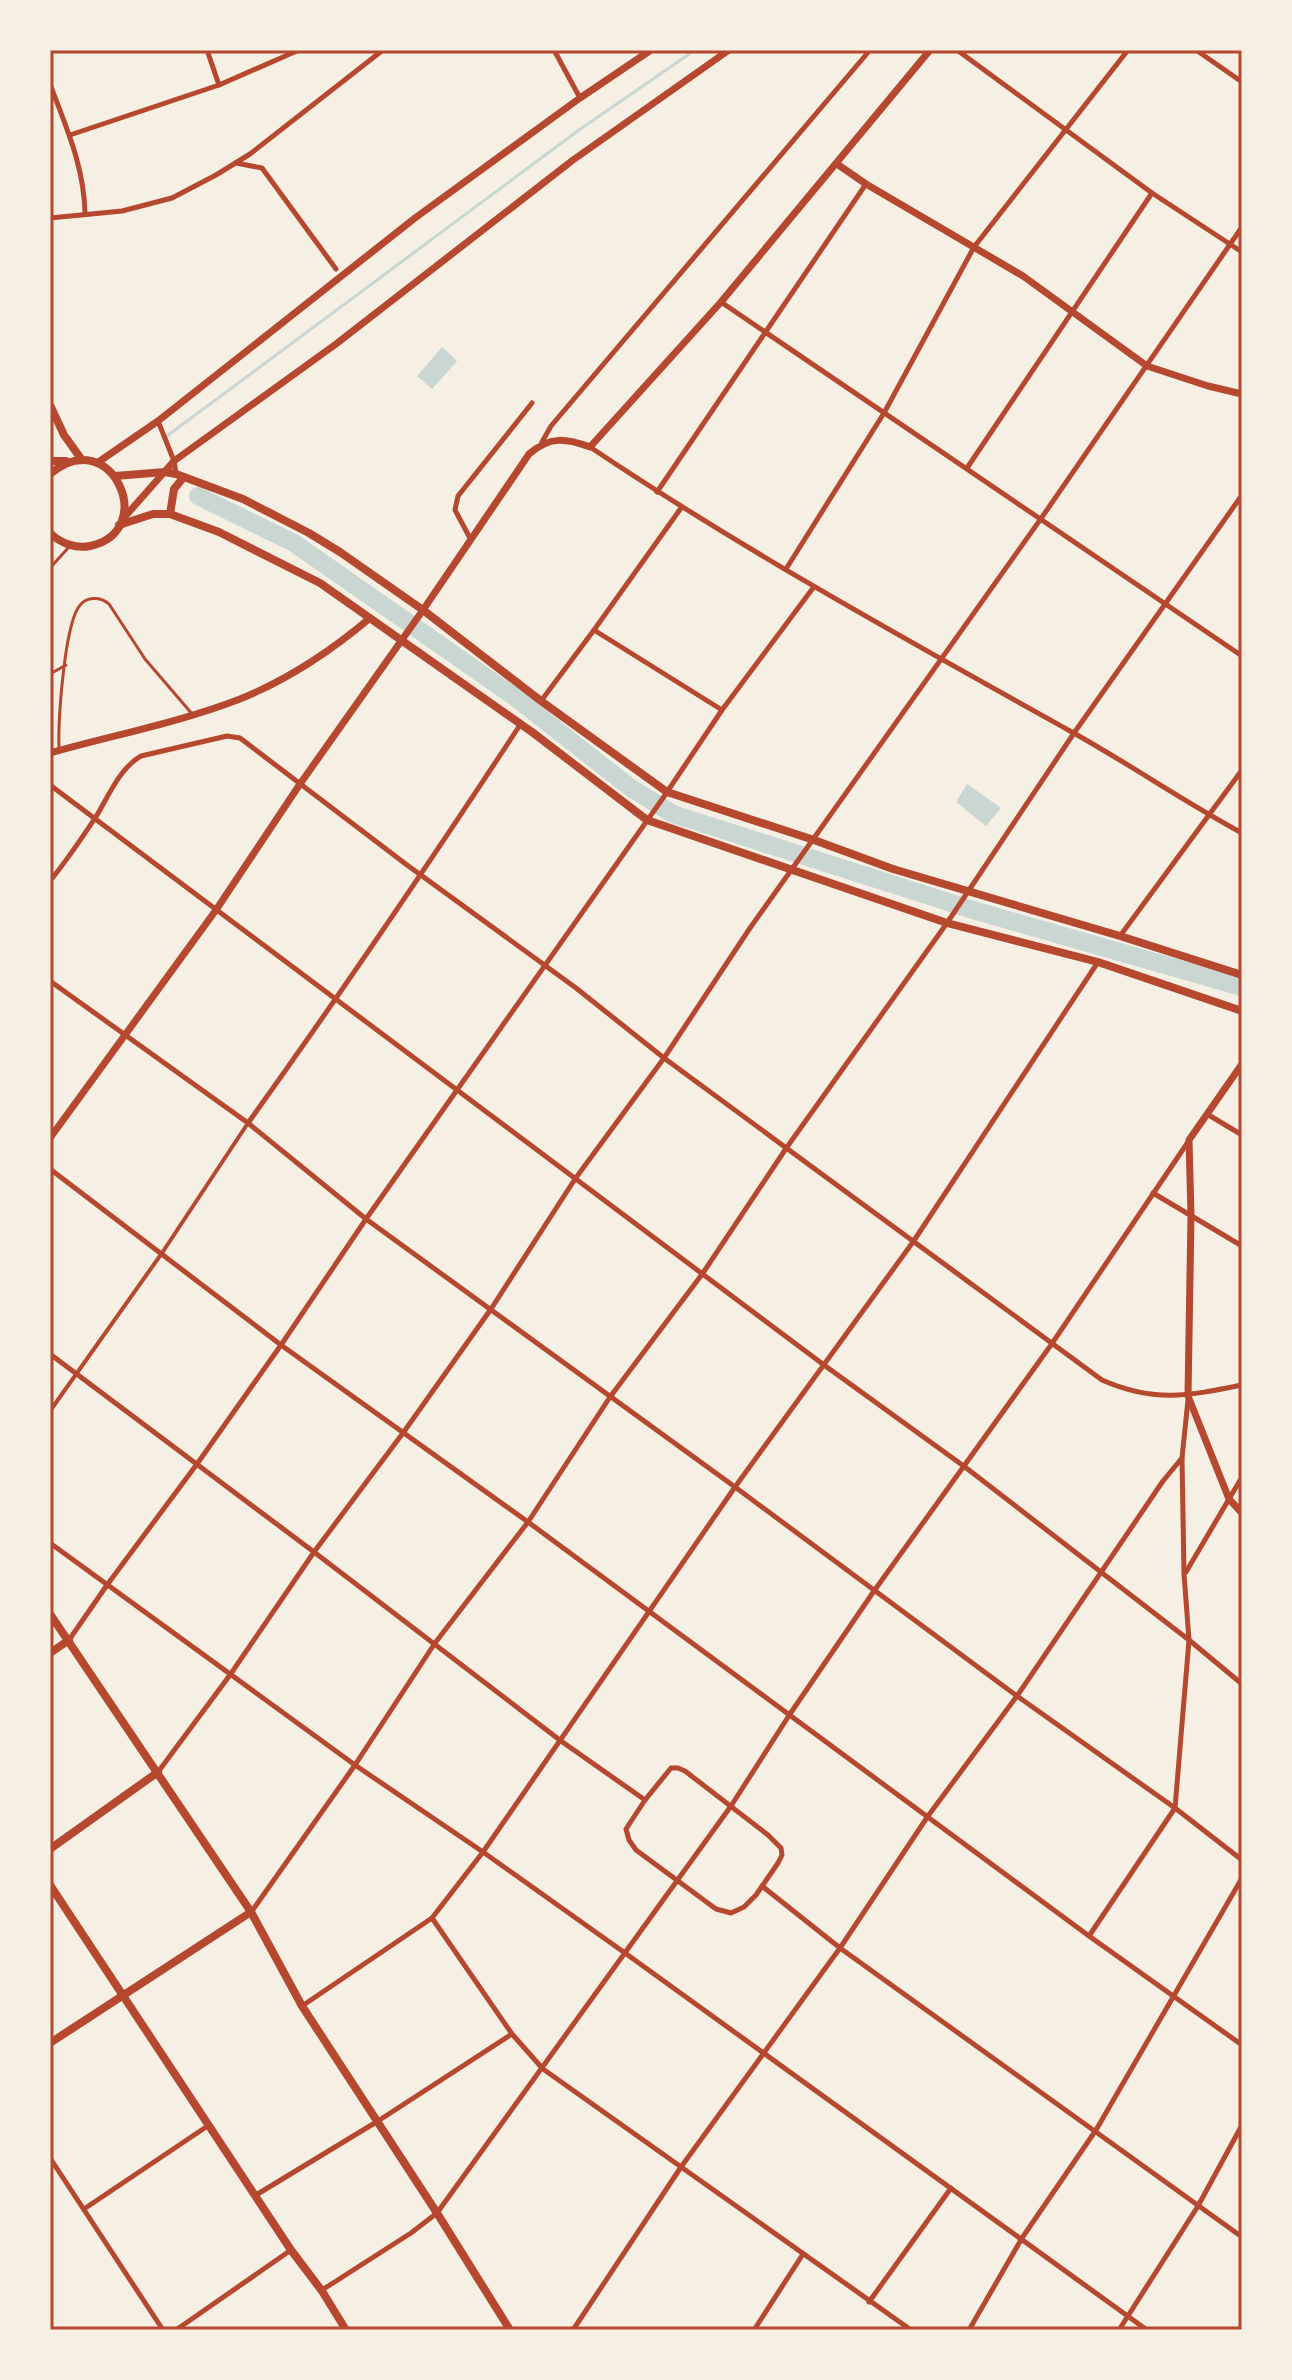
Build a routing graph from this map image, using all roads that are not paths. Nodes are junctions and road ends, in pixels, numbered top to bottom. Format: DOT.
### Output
graph roads {
  1 [pos="207,50"];
  2 [pos="299,50"];
  3 [pos="383,50"];
  4 [pos="554,50"];
  5 [pos="651,50"];
  6 [pos="729,50"];
  7 [pos="870,50"];
  8 [pos="930,50"];
  9 [pos="957,50"];
  10 [pos="1128,50"];
  11 [pos="1196,50"];
  12 [pos="1242,82"];
  13 [pos="50,84"];
  14 [pos="219,85"];
  15 [pos="580,98"];
  16 [pos="1065,129"];
  17 [pos="70,135"];
  18 [pos="235,163"];
  19 [pos="837,164"];
  20 [pos="866,184"];
  21 [pos="1152,193"];
  22 [pos="85,213"];
  23 [pos="50,218"];
  24 [pos="1242,227"];
  25 [pos="1230,244"];
  26 [pos="974,247"];
  27 [pos="1242,252"];
  28 [pos="336,269"];
  29 [pos="721,302"];
  30 [pos="1071,311"];
  31 [pos="764,333"];
  32 [pos="1147,366"];
  33 [pos="1242,394"];
  34 [pos="532,403"];
  35 [pos="50,405"];
  36 [pos="884,413"];
  37 [pos="158,421"];
  38 [pos="542,442"];
  39 [pos="590,447"];
  40 [pos="82,460"];
  41 [pos="50,461"];
  42 [pos="70,461"];
  43 [pos="174,461"];
  44 [pos="97,463"];
  45 [pos="967,468"];
  46 [pos="165,472"];
  47 [pos="50,474"];
  48 [pos="115,476"];
  49 [pos="179,476"];
  50 [pos="657,492"];
  51 [pos="1242,495"];
  52 [pos="681,508"];
  53 [pos="170,514"];
  54 [pos="1040,520"];
  55 [pos="120,523"];
  56 [pos="52,537"];
  57 [pos="471,540"];
  58 [pos="70,546"];
  59 [pos="50,568"];
  60 [pos="786,569"];
  61 [pos="813,588"];
  62 [pos="1167,603"];
  63 [pos="421,612"];
  64 [pos="370,618"];
  65 [pos="594,630"];
  66 [pos="403,637"];
  67 [pos="1242,656"];
  68 [pos="942,660"];
  69 [pos="66,665"];
  70 [pos="50,674"];
  71 [pos="541,701"];
  72 [pos="722,710"];
  73 [pos="193,715"];
  74 [pos="520,725"];
  75 [pos="1074,733"];
  76 [pos="59,750"];
  77 [pos="50,753"];
  78 [pos="1242,770"];
  79 [pos="300,784"];
  80 [pos="50,785"];
  81 [pos="665,795"];
  82 [pos="1210,816"];
  83 [pos="649,817"];
  84 [pos="95,818"];
  85 [pos="1242,833"];
  86 [pos="812,844"];
  87 [pos="796,865"];
  88 [pos="422,875"];
  89 [pos="50,881"];
  90 [pos="966,895"];
  91 [pos="216,910"];
  92 [pos="950,920"];
  93 [pos="1120,936"];
  94 [pos="1098,962"];
  95 [pos="545,967"];
  96 [pos="1242,975"];
  97 [pos="50,981"];
  98 [pos="335,1001"];
  99 [pos="1242,1011"];
  100 [pos="126,1036"];
  101 [pos="664,1058"];
  102 [pos="1242,1064"];
  103 [pos="458,1091"];
  104 [pos="1207,1114"];
  105 [pos="248,1123"];
  106 [pos="1242,1135"];
  107 [pos="50,1138"];
  108 [pos="1189,1140"];
  109 [pos="787,1147"];
  110 [pos="50,1169"];
  111 [pos="575,1179"];
  112 [pos="1153,1193"];
  113 [pos="1191,1216"];
  114 [pos="366,1219"];
  115 [pos="913,1242"];
  116 [pos="1242,1246"];
  117 [pos="162,1253"];
  118 [pos="703,1273"];
  119 [pos="491,1309"];
  120 [pos="281,1345"];
  121 [pos="1051,1345"];
  122 [pos="50,1354"];
  123 [pos="824,1365"];
  124 [pos="76,1373"];
  125 [pos="1242,1385"];
  126 [pos="1188,1396"];
  127 [pos="610,1397"];
  128 [pos="50,1411"];
  129 [pos="403,1433"];
  130 [pos="1182,1458"];
  131 [pos="197,1464"];
  132 [pos="965,1467"];
  133 [pos="1242,1477"];
  134 [pos="735,1487"];
  135 [pos="1229,1499"];
  136 [pos="1242,1513"];
  137 [pos="528,1522"];
  138 [pos="50,1543"];
  139 [pos="314,1552"];
  140 [pos="1100,1571"];
  141 [pos="1184,1574"];
  142 [pos="107,1585"];
  143 [pos="874,1591"];
  144 [pos="649,1610"];
  145 [pos="50,1614"];
  146 [pos="69,1640"];
  147 [pos="1189,1640"];
  148 [pos="435,1643"];
  149 [pos="50,1653"];
  150 [pos="230,1675"];
  151 [pos="1242,1684"];
  152 [pos="1017,1696"];
  153 [pos="790,1714"];
  154 [pos="561,1741"];
  155 [pos="355,1765"];
  156 [pos="158,1772"];
  157 [pos="645,1800"];
  158 [pos="731,1806"];
  159 [pos="1175,1808"];
  160 [pos="928,1816"];
  161 [pos="50,1849"];
  162 [pos="483,1852"];
  163 [pos="1242,1860"];
  164 [pos="1242,1878"];
  165 [pos="678,1881"];
  166 [pos="50,1885"];
  167 [pos="762,1886"];
  168 [pos="251,1912"];
  169 [pos="432,1918"];
  170 [pos="1089,1936"];
  171 [pos="840,1948"];
  172 [pos="625,1953"];
  173 [pos="123,1995"];
  174 [pos="1173,1996"];
  175 [pos="302,2006"];
  176 [pos="512,2034"];
  177 [pos="50,2043"];
  178 [pos="1242,2045"];
  179 [pos="765,2053"];
  180 [pos="543,2069"];
  181 [pos="378,2121"];
  182 [pos="209,2125"];
  183 [pos="1242,2125"];
  184 [pos="1096,2130"];
  185 [pos="50,2158"];
  186 [pos="681,2167"];
  187 [pos="951,2188"];
  188 [pos="256,2195"];
  189 [pos="1198,2206"];
  190 [pos="84,2209"];
  191 [pos="437,2213"];
  192 [pos="1242,2237"];
  193 [pos="1022,2238"];
  194 [pos="291,2250"];
  195 [pos="803,2254"];
  196 [pos="322,2291"];
  197 [pos="869,2302"];
  198 [pos="1127,2316"];
  199 [pos="163,2330"];
  200 [pos="176,2330"];
  201 [pos="346,2330"];
  202 [pos="510,2330"];
  203 [pos="573,2330"];
  204 [pos="754,2330"];
  205 [pos="911,2330"];
  206 [pos="969,2330"];
  207 [pos="1119,2330"];
  208 [pos="1147,2330"];
  1 -- 14 [label="street"];
  2 -- 14 [label="street"];
  3 -- 18 [label="street"];
  4 -- 15 [label="street"];
  5 -- 15 [label="street"];
  6 -- 43 [label="street"];
  7 -- 38 [label="street"];
  8 -- 19 [label="street"];
  9 -- 16 [label="street"];
  10 -- 16 [label="street"];
  11 -- 12 [label="street"];
  13 -- 17 [label="street"];
  14 -- 17 [label="street"];
  15 -- 37 [label="street"];
  16 -- 21 [label="street"];
  16 -- 26 [label="street"];
  17 -- 22 [label="street"];
  18 -- 22 [label="street"];
  18 -- 28 [label="street"];
  19 -- 20 [label="street"];
  19 -- 29 [label="street"];
  20 -- 26 [label="street"];
  20 -- 31 [label="street"];
  21 -- 25 [label="street"];
  21 -- 30 [label="street"];
  22 -- 23 [label="street"];
  24 -- 25 [label="street"];
  25 -- 27 [label="street"];
  25 -- 32 [label="street"];
  26 -- 30 [label="street"];
  26 -- 36 [label="street"];
  29 -- 31 [label="street"];
  29 -- 39 [label="street"];
  30 -- 32 [label="street"];
  30 -- 45 [label="street"];
  31 -- 36 [label="street"];
  31 -- 50 [label="street"];
  32 -- 33 [label="street"];
  32 -- 54 [label="street"];
  34 -- 57 [label="street"];
  35 -- 40 [label="main road"];
  36 -- 45 [label="street"];
  36 -- 60 [label="street"];
  37 -- 43 [label="street"];
  37 -- 44 [label="street"];
  38 -- 39 [label="street"];
  38 -- 57 [label="street"];
  39 -- 50 [label="street"];
  40 -- 42 [label="main road"];
  40 -- 44 [label="main road"];
  41 -- 42 [label="main road"];
  42 -- 47 [label="main road"];
  43 -- 46 [label="street"];
  43 -- 49 [label="street"];
  44 -- 48 [label="main road"];
  45 -- 54 [label="street"];
  46 -- 48 [label="main road"];
  46 -- 49 [label="main road"];
  46 -- 55 [label="street"];
  48 -- 55 [label="main road"];
  49 -- 53 [label="main road"];
  49 -- 63 [label="main road"];
  50 -- 52 [label="street"];
  51 -- 62 [label="street"];
  52 -- 60 [label="street"];
  52 -- 65 [label="street"];
  53 -- 55 [label="main road"];
  53 -- 64 [label="main road"];
  54 -- 62 [label="street"];
  54 -- 68 [label="street"];
  55 -- 58 [label="main road"];
  56 -- 58 [label="main road"];
  57 -- 63 [label="street"];
  58 -- 59 [label="lane"];
  60 -- 61 [label="street"];
  61 -- 68 [label="street"];
  61 -- 72 [label="street"];
  62 -- 67 [label="street"];
  62 -- 75 [label="street"];
  63 -- 66 [label="street"];
  63 -- 71 [label="main road"];
  64 -- 66 [label="main road"];
  64 -- 73 [label="street"];
  65 -- 71 [label="street"];
  65 -- 72 [label="street"];
  66 -- 74 [label="main road"];
  66 -- 79 [label="street"];
  68 -- 75 [label="street"];
  68 -- 86 [label="street"];
  69 -- 70 [label="lane"];
  69 -- 73 [label="lane"];
  69 -- 76 [label="lane"];
  71 -- 81 [label="main road"];
  72 -- 81 [label="street"];
  73 -- 76 [label="street"];
  74 -- 83 [label="main road"];
  74 -- 88 [label="street"];
  75 -- 82 [label="street"];
  75 -- 90 [label="street"];
  76 -- 77 [label="street"];
  78 -- 82 [label="street"];
  79 -- 84 [label="street"];
  79 -- 88 [label="street"];
  79 -- 91 [label="street"];
  80 -- 84 [label="street"];
  81 -- 83 [label="street"];
  81 -- 86 [label="main road"];
  82 -- 85 [label="street"];
  82 -- 93 [label="street"];
  83 -- 87 [label="main road"];
  83 -- 95 [label="street"];
  84 -- 89 [label="street"];
  84 -- 91 [label="street"];
  86 -- 87 [label="street"];
  86 -- 90 [label="main road"];
  87 -- 92 [label="main road"];
  87 -- 101 [label="street"];
  88 -- 95 [label="street"];
  88 -- 98 [label="street"];
  90 -- 92 [label="street"];
  90 -- 93 [label="main road"];
  91 -- 98 [label="street"];
  91 -- 100 [label="street"];
  92 -- 94 [label="main road"];
  92 -- 109 [label="street"];
  93 -- 96 [label="main road"];
  94 -- 99 [label="main road"];
  94 -- 115 [label="street"];
  95 -- 101 [label="street"];
  95 -- 103 [label="street"];
  97 -- 100 [label="street"];
  98 -- 103 [label="street"];
  98 -- 105 [label="street"];
  100 -- 105 [label="street"];
  100 -- 107 [label="street"];
  101 -- 109 [label="street"];
  101 -- 111 [label="street"];
  102 -- 104 [label="street"];
  103 -- 111 [label="street"];
  103 -- 114 [label="street"];
  104 -- 106 [label="street"];
  104 -- 108 [label="street"];
  105 -- 114 [label="street"];
  105 -- 117 [label="street"];
  108 -- 112 [label="street"];
  108 -- 113 [label="street"];
  109 -- 115 [label="street"];
  109 -- 118 [label="street"];
  110 -- 117 [label="street"];
  111 -- 118 [label="street"];
  111 -- 119 [label="street"];
  112 -- 113 [label="street"];
  112 -- 121 [label="street"];
  113 -- 116 [label="street"];
  113 -- 126 [label="street"];
  114 -- 119 [label="street"];
  114 -- 120 [label="street"];
  115 -- 121 [label="street"];
  115 -- 123 [label="street"];
  117 -- 120 [label="street"];
  117 -- 124 [label="street"];
  118 -- 123 [label="street"];
  118 -- 127 [label="street"];
  119 -- 127 [label="street"];
  119 -- 129 [label="street"];
  120 -- 129 [label="street"];
  120 -- 131 [label="street"];
  121 -- 126 [label="street"];
  121 -- 132 [label="street"];
  122 -- 124 [label="street"];
  123 -- 132 [label="street"];
  123 -- 134 [label="street"];
  124 -- 128 [label="street"];
  124 -- 131 [label="street"];
  125 -- 126 [label="street"];
  126 -- 130 [label="street"];
  126 -- 135 [label="street"];
  127 -- 134 [label="street"];
  127 -- 137 [label="street"];
  129 -- 137 [label="street"];
  129 -- 139 [label="street"];
  130 -- 140 [label="street"];
  130 -- 141 [label="street"];
  131 -- 139 [label="street"];
  131 -- 142 [label="street"];
  132 -- 140 [label="street"];
  132 -- 143 [label="street"];
  133 -- 135 [label="street"];
  134 -- 143 [label="street"];
  134 -- 144 [label="street"];
  135 -- 136 [label="street"];
  135 -- 141 [label="street"];
  137 -- 144 [label="street"];
  137 -- 148 [label="street"];
  138 -- 142 [label="street"];
  139 -- 148 [label="street"];
  139 -- 150 [label="street"];
  140 -- 147 [label="street"];
  140 -- 152 [label="street"];
  141 -- 147 [label="street"];
  142 -- 146 [label="street"];
  142 -- 150 [label="street"];
  143 -- 152 [label="street"];
  143 -- 153 [label="street"];
  144 -- 153 [label="street"];
  144 -- 154 [label="street"];
  145 -- 146 [label="main road"];
  146 -- 149 [label="main road"];
  146 -- 156 [label="main road"];
  147 -- 151 [label="street"];
  147 -- 159 [label="street"];
  148 -- 154 [label="street"];
  148 -- 155 [label="street"];
  150 -- 155 [label="street"];
  150 -- 156 [label="street"];
  152 -- 159 [label="street"];
  152 -- 160 [label="street"];
  153 -- 158 [label="street"];
  153 -- 160 [label="street"];
  154 -- 157 [label="street"];
  154 -- 162 [label="street"];
  155 -- 162 [label="street"];
  155 -- 168 [label="street"];
  156 -- 161 [label="main road"];
  156 -- 168 [label="main road"];
  157 -- 158 [label="street"];
  157 -- 165 [label="street"];
  158 -- 165 [label="street"];
  158 -- 167 [label="street"];
  159 -- 163 [label="street"];
  159 -- 170 [label="street"];
  160 -- 170 [label="street"];
  160 -- 171 [label="street"];
  162 -- 169 [label="street"];
  162 -- 172 [label="street"];
  164 -- 174 [label="street"];
  165 -- 167 [label="street"];
  165 -- 172 [label="street"];
  166 -- 173 [label="main road"];
  167 -- 171 [label="street"];
  168 -- 173 [label="main road"];
  168 -- 175 [label="main road"];
  169 -- 175 [label="street"];
  169 -- 176 [label="street"];
  170 -- 174 [label="street"];
  171 -- 179 [label="street"];
  171 -- 184 [label="street"];
  172 -- 179 [label="street"];
  172 -- 180 [label="street"];
  173 -- 177 [label="main road"];
  173 -- 182 [label="main road"];
  174 -- 178 [label="street"];
  174 -- 184 [label="street"];
  175 -- 181 [label="main road"];
  176 -- 180 [label="street"];
  176 -- 181 [label="street"];
  179 -- 186 [label="street"];
  179 -- 187 [label="street"];
  180 -- 186 [label="street"];
  180 -- 191 [label="street"];
  181 -- 188 [label="street"];
  181 -- 191 [label="main road"];
  182 -- 188 [label="main road"];
  182 -- 190 [label="street"];
  183 -- 189 [label="street"];
  184 -- 189 [label="street"];
  184 -- 193 [label="street"];
  185 -- 190 [label="street"];
  186 -- 195 [label="street"];
  186 -- 203 [label="street"];
  187 -- 193 [label="street"];
  187 -- 197 [label="street"];
  188 -- 194 [label="main road"];
  189 -- 192 [label="street"];
  189 -- 198 [label="street"];
  190 -- 199 [label="street"];
  191 -- 196 [label="street"];
  191 -- 202 [label="main road"];
  193 -- 198 [label="street"];
  193 -- 206 [label="street"];
  194 -- 196 [label="main road"];
  194 -- 200 [label="street"];
  195 -- 197 [label="street"];
  195 -- 204 [label="street"];
  196 -- 201 [label="main road"];
  197 -- 205 [label="street"];
  198 -- 207 [label="street"];
  198 -- 208 [label="street"];
}
